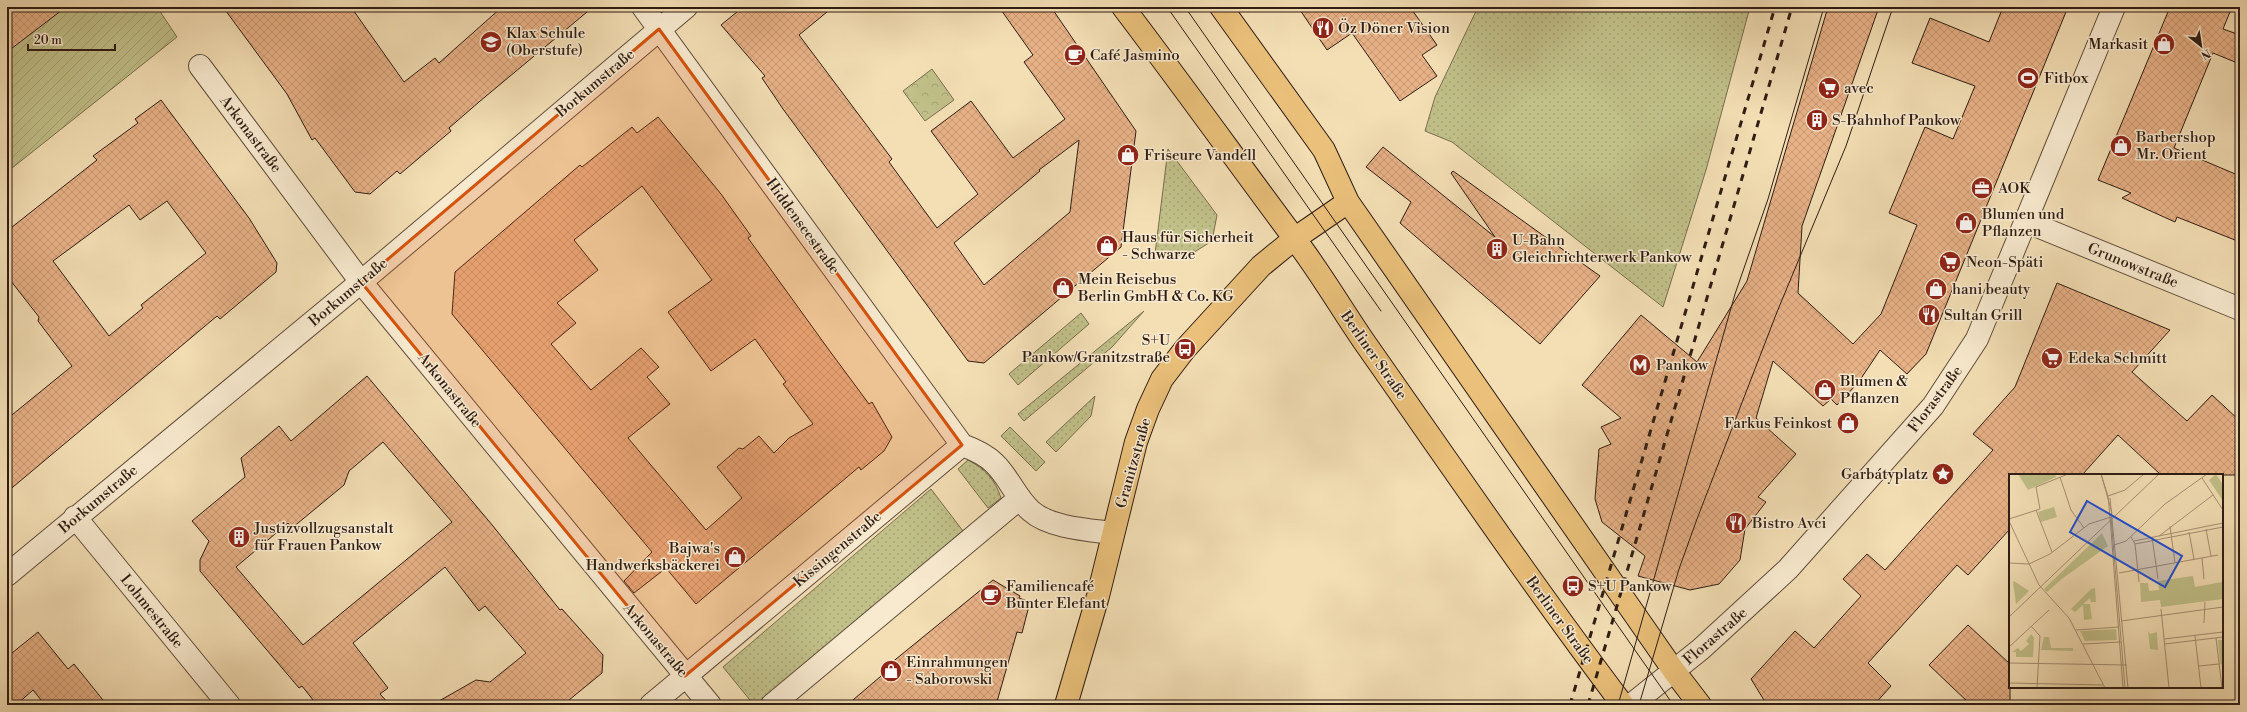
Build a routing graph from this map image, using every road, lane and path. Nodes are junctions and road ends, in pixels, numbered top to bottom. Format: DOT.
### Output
graph roads {
  1 [pos="643,7"];
  2 [pos="686,7"];
  3 [pos="1123,7"];
  4 [pos="1221,7"];
  5 [pos="2114,7"];
  6 [pos="659,29"];
  7 [pos="200,66"];
  8 [pos="1348,202"];
  9 [pos="2025,221"];
  10 [pos="1294,239"];
  11 [pos="361,282"];
  12 [pos="2240,309"];
  13 [pos="962,445"];
  14 [pos="1020,498"];
  15 [pos="75,517"];
  16 [pos="1114,533"];
  17 [pos="7,575"];
  18 [pos="1674,671"];
  19 [pos="685,676"];
  20 [pos="229,705"];
  21 [pos="651,705"];
  22 [pos="710,705"];
  23 [pos="772,705"];
  24 [pos="1066,705"];
  25 [pos="1623,705"];
  26 [pos="1631,705"];
  27 [pos="1700,705"];
  1 -- 6 [label="street, Hiddenseestraße"];
  2 -- 6 [label="street, Borkumstraße"];
  3 -- 10 [label="main road, Berliner Straße"];
  4 -- 8 [label="main road"];
  5 -- 9 [label="street, Florastraße"];
  6 -- 11 [label="street, Borkumstraße"];
  6 -- 13 [label="street, Hiddenseestraße"];
  7 -- 11 [label="street, Arkonastraße"];
  8 -- 10 [label="main road, Granitzstraße"];
  8 -- 18 [label="main road"];
  9 -- 12 [label="street, Grunowstraße"];
  9 -- 18 [label="street, Florastraße"];
  10 -- 16 [label="main road, Granitzstraße"];
  10 -- 25 [label="main road, Berliner Straße"];
  11 -- 15 [label="street, Borkumstraße"];
  11 -- 19 [label="street, Arkonastraße"];
  13 -- 14 [label="street"];
  13 -- 19 [label="street, Kissingenstraße"];
  14 -- 16 [label="street"];
  14 -- 23 [label="street"];
  15 -- 17 [label="street, Borkumstraße"];
  15 -- 20 [label="street, Lohmestraße"];
  16 -- 24 [label="main road, Granitzstraße"];
  18 -- 26 [label="street, Florastraße"];
  18 -- 27 [label="main road"];
  19 -- 21 [label="street, Kissingenstraße"];
  19 -- 22 [label="street, Arkonastraße"];
}
